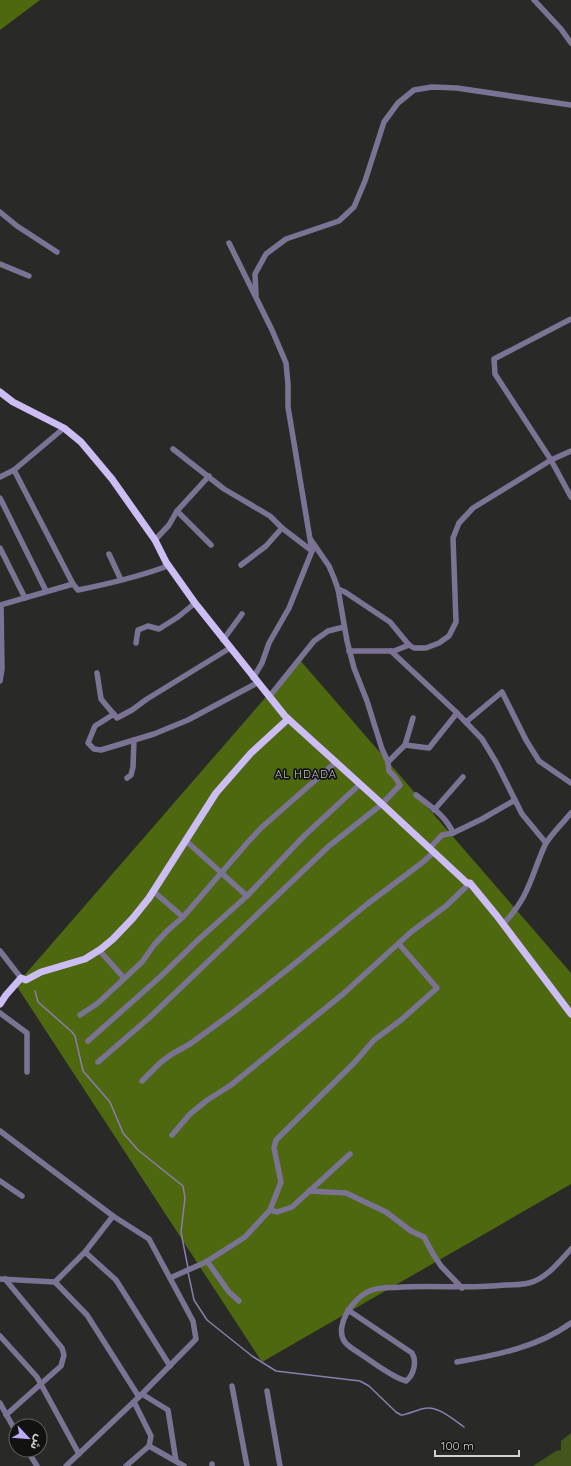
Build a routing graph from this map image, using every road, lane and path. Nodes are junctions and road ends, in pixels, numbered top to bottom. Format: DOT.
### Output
graph roads {
  1 [pos="534,0"];
  2 [pos="571,43"];
  3 [pos="571,105"];
  4 [pos="0,212"];
  5 [pos="229,243"];
  6 [pos="57,252"];
  7 [pos="0,264"];
  8 [pos="29,276"];
  9 [pos="256,297"];
  10 [pos="571,319"];
  11 [pos="0,392"];
  12 [pos="64,428"];
  13 [pos="173,450"];
  14 [pos="571,451"];
  15 [pos="551,460"];
  16 [pos="14,470"];
  17 [pos="208,476"];
  18 [pos="0,477"];
  19 [pos="571,497"];
  20 [pos="0,498"];
  21 [pos="177,511"];
  22 [pos="282,528"];
  23 [pos="154,540"];
  24 [pos="311,540"];
  25 [pos="211,545"];
  26 [pos="0,548"];
  27 [pos="312,551"];
  28 [pos="108,554"];
  29 [pos="166,562"];
  30 [pos="241,565"];
  31 [pos="121,580"];
  32 [pos="73,584"];
  33 [pos="338,589"];
  34 [pos="46,591"];
  35 [pos="25,598"];
  36 [pos="195,603"];
  37 [pos="1,605"];
  38 [pos="242,614"];
  39 [pos="344,627"];
  40 [pos="223,640"];
  41 [pos="136,643"];
  42 [pos="410,645"];
  43 [pos="230,648"];
  44 [pos="349,651"];
  45 [pos="390,651"];
  46 [pos="1,669"];
  47 [pos="97,673"];
  48 [pos="255,680"];
  49 [pos="0,681"];
  50 [pos="269,697"];
  51 [pos="457,713"];
  52 [pos="114,714"];
  53 [pos="413,718"];
  54 [pos="288,720"];
  55 [pos="466,722"];
  56 [pos="134,740"];
  57 [pos="405,745"];
  58 [pos="336,762"];
  59 [pos="388,762"];
  60 [pos="463,777"];
  61 [pos="127,778"];
  62 [pos="571,783"];
  63 [pos="360,784"];
  64 [pos="416,795"];
  65 [pos="515,800"];
  66 [pos="382,804"];
  67 [pos="434,810"];
  68 [pos="571,813"];
  69 [pos="453,833"];
  70 [pos="185,840"];
  71 [pos="546,843"];
  72 [pos="432,850"];
  73 [pos="221,872"];
  74 [pos="470,883"];
  75 [pos="154,890"];
  76 [pos="247,896"];
  77 [pos="183,917"];
  78 [pos="503,924"];
  79 [pos="399,944"];
  80 [pos="99,950"];
  81 [pos="0,951"];
  82 [pos="21,978"];
  83 [pos="124,978"];
  84 [pos="0,1004"];
  85 [pos="0,1013"];
  86 [pos="571,1014"];
  87 [pos="80,1015"];
  88 [pos="88,1041"];
  89 [pos="98,1062"];
  90 [pos="28,1072"];
  91 [pos="142,1081"];
  92 [pos="1,1134"];
  93 [pos="172,1135"];
  94 [pos="350,1154"];
  95 [pos="0,1181"];
  96 [pos="309,1191"];
  97 [pos="22,1196"];
  98 [pos="270,1210"];
  99 [pos="113,1216"];
  100 [pos="571,1249"];
  101 [pos="85,1252"];
  102 [pos="207,1261"];
  103 [pos="170,1278"];
  104 [pos="3,1279"];
  105 [pos="55,1282"];
  106 [pos="462,1288"];
  107 [pos="239,1301"];
  108 [pos="348,1310"];
  109 [pos="571,1323"];
  110 [pos="0,1336"];
  111 [pos="458,1362"];
  112 [pos="170,1366"];
  113 [pos="41,1384"];
  114 [pos="232,1386"];
  115 [pos="267,1390"];
  116 [pos="141,1396"];
  117 [pos="134,1402"];
  118 [pos="0,1403"];
  119 [pos="6,1416"];
  120 [pos="8,1419"];
  121 [pos="149,1446"];
  122 [pos="79,1454"];
  123 [pos="176,1460"];
  124 [pos="66,1466"];
  125 [pos="126,1466"];
  126 [pos="184,1466"];
  127 [pos="246,1466"];
  128 [pos="280,1466"];
  1 -- 2 [label="street"];
  3 -- 9 [label="street"];
  4 -- 6 [label="street"];
  5 -- 9 [label="street"];
  7 -- 8 [label="street"];
  9 -- 24 [label="street"];
  10 -- 15 [label="street"];
  11 -- 12 [label="main road"];
  12 -- 16 [label="street"];
  12 -- 23 [label="main road"];
  13 -- 17 [label="street"];
  14 -- 15 [label="street"];
  15 -- 19 [label="street"];
  15 -- 42 [label="street"];
  16 -- 18 [label="street"];
  16 -- 32 [label="street"];
  17 -- 21 [label="street"];
  17 -- 22 [label="street"];
  20 -- 34 [label="street"];
  21 -- 23 [label="street"];
  21 -- 25 [label="street"];
  22 -- 27 [label="street"];
  22 -- 30 [label="street"];
  23 -- 29 [label="main road"];
  24 -- 27 [label="street"];
  24 -- 33 [label="street"];
  26 -- 35 [label="street"];
  27 -- 48 [label="street"];
  28 -- 31 [label="street"];
  29 -- 31 [label="street"];
  29 -- 36 [label="main road"];
  31 -- 32 [label="street"];
  32 -- 34 [label="street"];
  33 -- 39 [label="street"];
  33 -- 42 [label="street"];
  34 -- 35 [label="street"];
  35 -- 37 [label="street"];
  36 -- 40 [label="main road"];
  36 -- 41 [label="street"];
  37 -- 46 [label="street"];
  38 -- 40 [label="street"];
  39 -- 44 [label="street"];
  39 -- 50 [label="street"];
  40 -- 43 [label="main road"];
  42 -- 45 [label="street"];
  43 -- 48 [label="main road"];
  43 -- 52 [label="street"];
  44 -- 45 [label="street"];
  44 -- 59 [label="street"];
  45 -- 51 [label="street"];
  46 -- 49 [label="street"];
  47 -- 52 [label="street"];
  48 -- 50 [label="main road"];
  48 -- 56 [label="street"];
  50 -- 54 [label="main road"];
  51 -- 55 [label="street"];
  51 -- 57 [label="street"];
  52 -- 56 [label="street"];
  53 -- 57 [label="street"];
  54 -- 58 [label="main road"];
  54 -- 70 [label="main road"];
  55 -- 62 [label="street"];
  55 -- 65 [label="street"];
  56 -- 61 [label="street"];
  57 -- 59 [label="street"];
  58 -- 63 [label="main road"];
  58 -- 73 [label="street"];
  59 -- 66 [label="street"];
  60 -- 67 [label="street"];
  63 -- 66 [label="main road"];
  63 -- 76 [label="street"];
  64 -- 67 [label="street"];
  65 -- 69 [label="street"];
  65 -- 71 [label="street"];
  66 -- 72 [label="main road"];
  66 -- 89 [label="street"];
  67 -- 69 [label="street"];
  68 -- 71 [label="street"];
  69 -- 72 [label="street"];
  70 -- 73 [label="street"];
  70 -- 75 [label="main road"];
  71 -- 78 [label="street"];
  72 -- 74 [label="main road"];
  72 -- 91 [label="street"];
  73 -- 76 [label="street"];
  73 -- 77 [label="street"];
  74 -- 78 [label="main road"];
  74 -- 79 [label="street"];
  75 -- 77 [label="street"];
  75 -- 80 [label="main road"];
  76 -- 88 [label="street"];
  77 -- 83 [label="street"];
  78 -- 86 [label="main road"];
  79 -- 93 [label="street"];
  79 -- 98 [label="street"];
  80 -- 82 [label="main road"];
  80 -- 83 [label="street"];
  81 -- 82 [label="street"];
  82 -- 84 [label="main road"];
  83 -- 87 [label="street"];
  85 -- 90 [label="street"];
  92 -- 99 [label="street"];
  94 -- 96 [label="street"];
  95 -- 97 [label="street"];
  96 -- 98 [label="street"];
  96 -- 106 [label="street"];
  98 -- 102 [label="street"];
  99 -- 101 [label="street"];
  99 -- 103 [label="street"];
  100 -- 106 [label="street"];
  101 -- 105 [label="street"];
  101 -- 112 [label="street"];
  102 -- 103 [label="street"];
  102 -- 107 [label="street"];
  103 -- 112 [label="street"];
  104 -- 105 [label="street"];
  104 -- 113 [label="street"];
  105 -- 116 [label="street"];
  106 -- 108 [label="street"];
  108 -- 108 [label="street"];
  109 -- 111 [label="street"];
  110 -- 113 [label="street"];
  112 -- 116 [label="street"];
  113 -- 119 [label="street"];
  113 -- 122 [label="street"];
  114 -- 127 [label="street"];
  115 -- 128 [label="street"];
  116 -- 117 [label="street"];
  116 -- 123 [label="street"];
  117 -- 121 [label="street"];
  117 -- 122 [label="street"];
  118 -- 119 [label="street"];
  119 -- 120 [label="street"];
  121 -- 123 [label="street"];
  121 -- 125 [label="street"];
  122 -- 124 [label="street"];
  123 -- 126 [label="street"];
}
